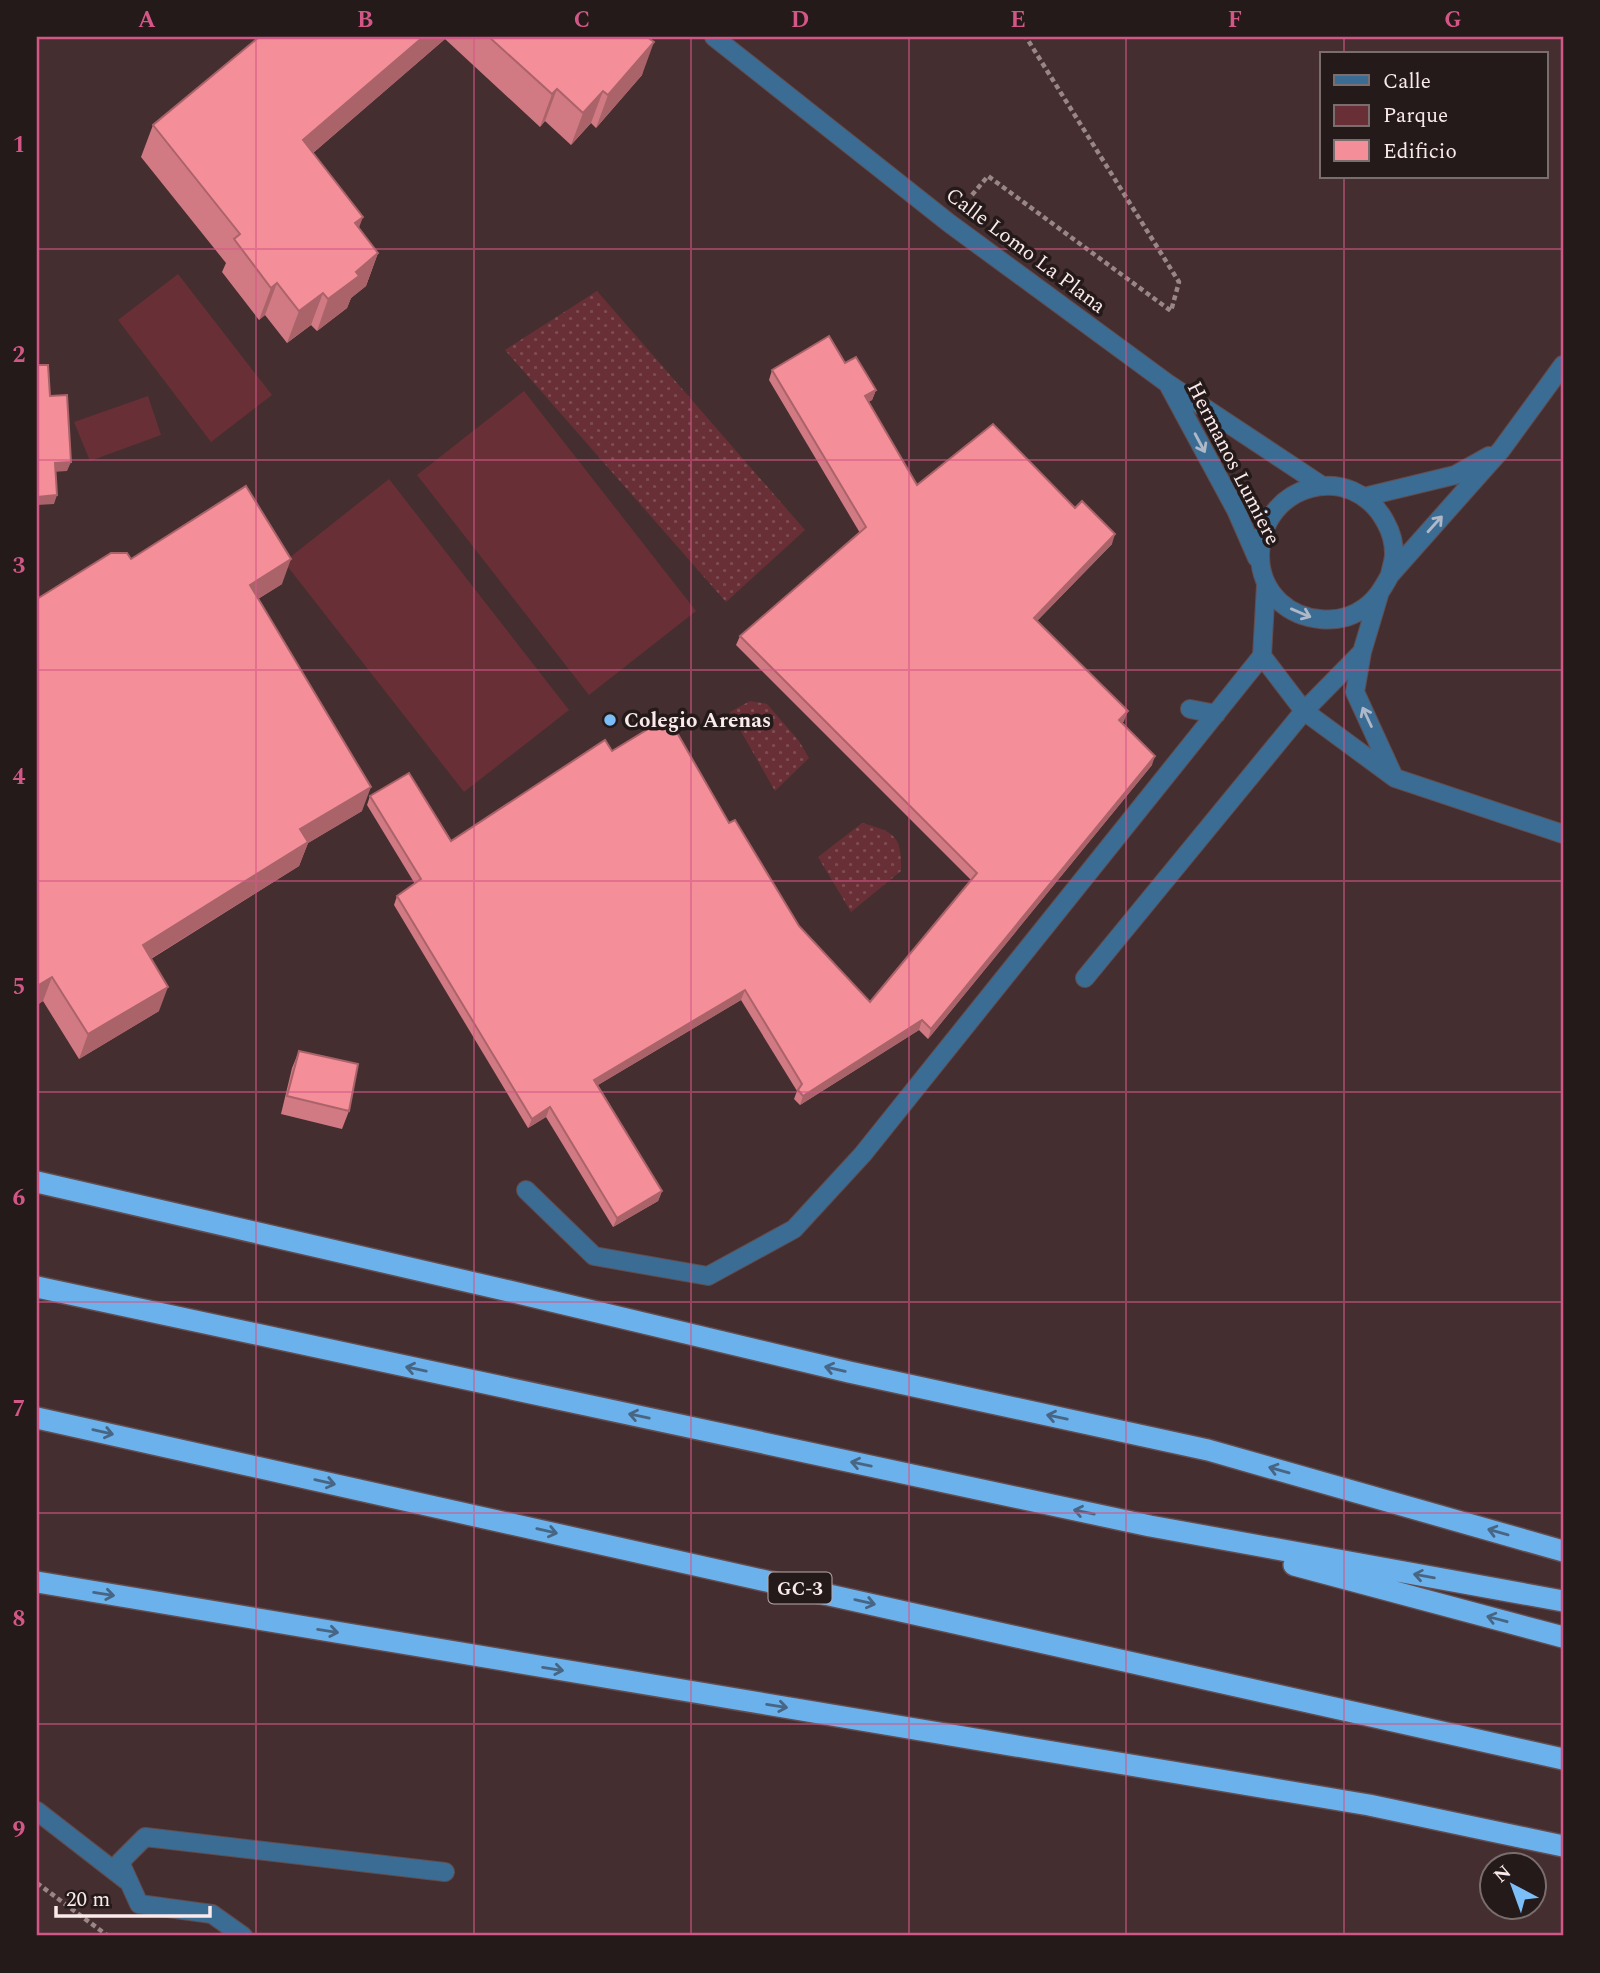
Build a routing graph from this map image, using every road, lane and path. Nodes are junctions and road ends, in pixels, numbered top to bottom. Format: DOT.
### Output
graph roads {
  1 [pos="714,37"];
  2 [pos="1026,37"];
  3 [pos="950,223"];
  4 [pos="1563,365"];
  5 [pos="1167,383"];
  6 [pos="1501,450"];
  7 [pos="1321,485"];
  8 [pos="1364,497"];
  9 [pos="1260,564"];
  10 [pos="1390,575"];
  11 [pos="1266,585"];
  12 [pos="1379,595"];
  13 [pos="1362,652"];
  14 [pos="1262,656"];
  15 [pos="1190,709"];
  16 [pos="1304,711"];
  17 [pos="1216,714"];
  18 [pos="1395,778"];
  19 [pos="1563,834"];
  20 [pos="1085,978"];
  21 [pos="37,1182"];
  22 [pos="526,1190"];
  23 [pos="37,1287"];
  24 [pos="37,1418"];
  25 [pos="1150,1526"];
  26 [pos="1563,1551"];
  27 [pos="37,1582"];
  28 [pos="1563,1601"];
  29 [pos="1563,1637"];
  30 [pos="1563,1759"];
  31 [pos="37,1811"];
  32 [pos="1563,1846"];
  33 [pos="445,1872"];
  34 [pos="129,1882"];
  35 [pos="37,1883"];
  36 [pos="108,1936"];
  37 [pos="243,1936"];
  1 -- 3 [label="street, Calle Lomo La Plana"];
  2 -- 3 [label="path"];
  3 -- 5 [label="street, Calle Lomo La Plana"];
  4 -- 6 [label="street"];
  5 -- 7 [label="street, Calle Lomo La Plana"];
  5 -- 9 [label="street, Hermanos Lumiere, one-way"];
  6 -- 8 [label="street"];
  10 -- 6 [label="street, one-way"];
  7 -- 8 [label="street"];
  7 -- 9 [label="street"];
  8 -- 10 [label="street"];
  9 -- 11 [label="street"];
  10 -- 12 [label="street"];
  11 -- 12 [label="street, one-way"];
  11 -- 14 [label="street"];
  12 -- 13 [label="street"];
  13 -- 16 [label="street"];
  18 -- 13 [label="street, one-way"];
  14 -- 16 [label="street"];
  14 -- 17 [label="street"];
  15 -- 17 [label="street"];
  16 -- 18 [label="street"];
  16 -- 20 [label="street"];
  17 -- 22 [label="street"];
  18 -- 19 [label="street"];
  26 -- 21 [label="highway, one-way"];
  25 -- 23 [label="highway, one-way"];
  24 -- 30 [label="highway, GC-3, one-way"];
  28 -- 25 [label="highway, one-way"];
  29 -- 25 [label="highway, one-way"];
  27 -- 32 [label="highway, one-way"];
  31 -- 34 [label="street"];
  33 -- 34 [label="street"];
  34 -- 37 [label="street"];
  35 -- 36 [label="path"];
}
